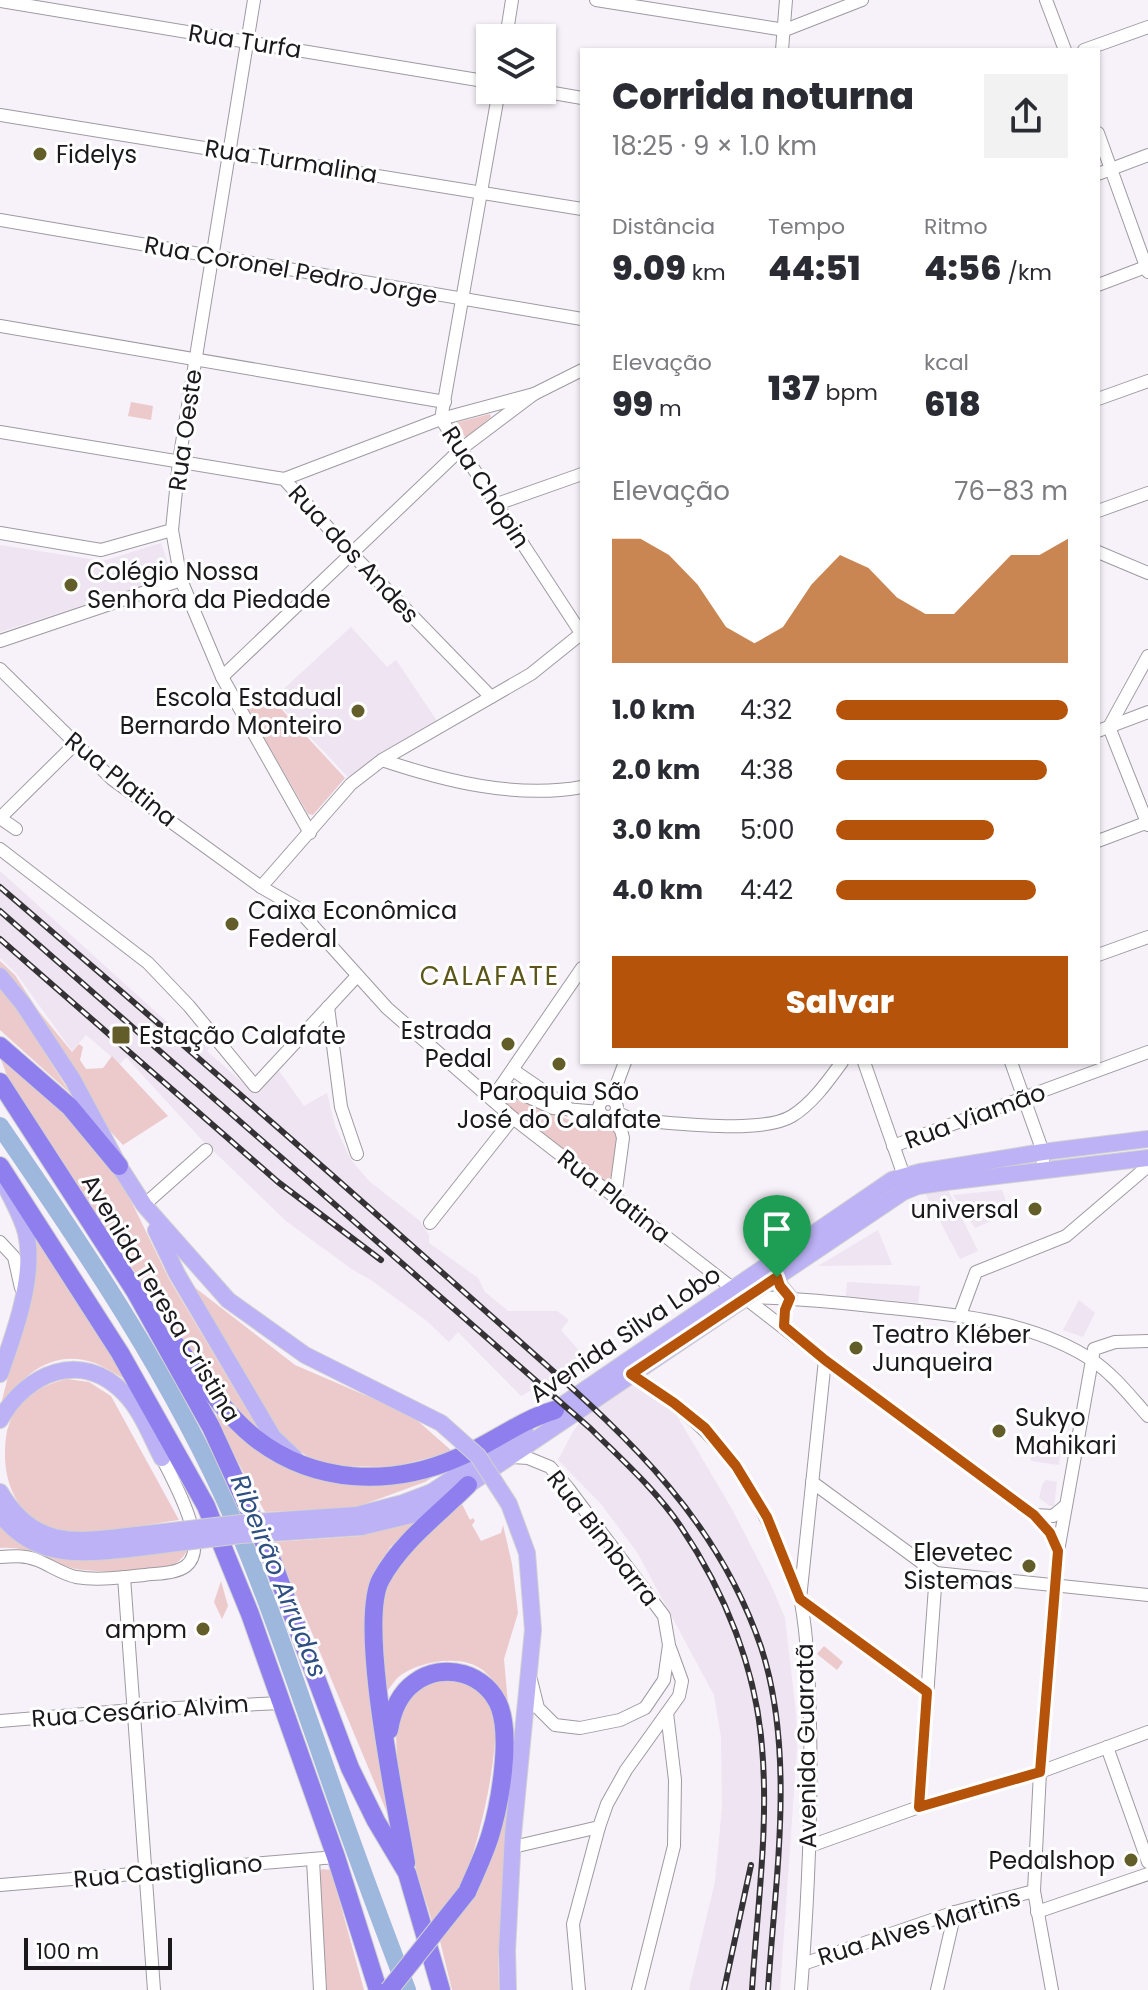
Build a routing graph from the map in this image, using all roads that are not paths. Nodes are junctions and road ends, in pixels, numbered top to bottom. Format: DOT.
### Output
graph roads {
  1 [pos="254,0"];
  2 [pos="512,0"];
  3 [pos="596,0"];
  4 [pos="786,0"];
  5 [pos="862,0"];
  6 [pos="1046,0"];
  7 [pos="0,1"];
  8 [pos="508,24"];
  9 [pos="1148,27"];
  10 [pos="785,30"];
  11 [pos="248,42"];
  12 [pos="782,48"];
  13 [pos="1064,48"];
  14 [pos="1090,48"];
  15 [pos="476,80"];
  16 [pos="556,93"];
  17 [pos="580,98"];
  18 [pos="497,104"];
  19 [pos="0,115"];
  20 [pos="1100,138"];
  21 [pos="229,151"];
  22 [pos="1148,155"];
  23 [pos="1112,168"];
  24 [pos="1100,173"];
  25 [pos="482,192"];
  26 [pos="580,209"];
  27 [pos="0,220"];
  28 [pos="214,255"];
  29 [pos="1147,269"];
  30 [pos="1100,284"];
  31 [pos="463,301"];
  32 [pos="580,319"];
  33 [pos="0,326"];
  34 [pos="195,360"];
  35 [pos="580,371"];
  36 [pos="1148,381"];
  37 [pos="534,394"];
  38 [pos="1100,398"];
  39 [pos="445,402"];
  40 [pos="441,419"];
  41 [pos="0,432"];
  42 [pos="461,449"];
  43 [pos="179,461"];
  44 [pos="580,475"];
  45 [pos="284,479"];
  46 [pos="1148,493"];
  47 [pos="497,504"];
  48 [pos="1100,510"];
  49 [pos="172,530"];
  50 [pos="0,533"];
  51 [pos="1100,553"];
  52 [pos="352,554"];
  53 [pos="1148,573"];
  54 [pos="181,580"];
  55 [pos="580,630"];
  56 [pos="580,635"];
  57 [pos="0,641"];
  58 [pos="1148,656"];
  59 [pos="0,669"];
  60 [pos="222,677"];
  61 [pos="491,697"];
  62 [pos="1148,712"];
  63 [pos="1104,729"];
  64 [pos="75,744"];
  65 [pos="382,760"];
  66 [pos="580,787"];
  67 [pos="0,818"];
  68 [pos="1148,823"];
  69 [pos="16,829"];
  70 [pos="310,833"];
  71 [pos="1100,840"];
  72 [pos="0,849"];
  73 [pos="261,887"];
  74 [pos="1148,937"];
  75 [pos="1100,954"];
  76 [pos="580,971"];
  77 [pos="0,976"];
  78 [pos="357,976"];
  79 [pos="328,1007"];
  80 [pos="0,1046"];
  81 [pos="1148,1052"];
  82 [pos="618,1064"];
  83 [pos="624,1064"];
  84 [pos="840,1064"];
  85 [pos="865,1064"];
  86 [pos="1012,1064"];
  87 [pos="513,1070"];
  88 [pos="0,1072"];
  89 [pos="0,1082"];
  90 [pos="502,1085"];
  91 [pos="11,1099"];
  92 [pos="492,1099"];
  93 [pos="1024,1099"];
  94 [pos="609,1109"];
  95 [pos="570,1110"];
  96 [pos="513,1118"];
  97 [pos="1148,1139"];
  98 [pos="893,1146"];
  99 [pos="206,1150"];
  100 [pos="1043,1152"];
  101 [pos="357,1154"];
  102 [pos="1144,1164"];
  103 [pos="0,1166"];
  104 [pos="119,1166"];
  105 [pos="1043,1170"];
  106 [pos="0,1174"];
  107 [pos="904,1176"];
  108 [pos="615,1197"];
  109 [pos="144,1205"];
  110 [pos="430,1223"];
  111 [pos="0,1242"];
  112 [pos="777,1277"];
  113 [pos="135,1291"];
  114 [pos="741,1293"];
  115 [pos="22,1296"];
  116 [pos="790,1298"];
  117 [pos="960,1315"];
  118 [pos="784,1326"];
  119 [pos="1148,1341"];
  120 [pos="1091,1359"];
  121 [pos="825,1360"];
  122 [pos="0,1374"];
  123 [pos="631,1374"];
  124 [pos="555,1410"];
  125 [pos="1148,1416"];
  126 [pos="0,1420"];
  127 [pos="512,1457"];
  128 [pos="162,1458"];
  129 [pos="302,1464"];
  130 [pos="812,1482"];
  131 [pos="468,1485"];
  132 [pos="0,1492"];
  133 [pos="206,1506"];
  134 [pos="1064,1507"];
  135 [pos="0,1514"];
  136 [pos="1034,1515"];
  137 [pos="359,1521"];
  138 [pos="129,1543"];
  139 [pos="1058,1551"];
  140 [pos="0,1557"];
  141 [pos="936,1573"];
  142 [pos="124,1577"];
  143 [pos="1054,1587"];
  144 [pos="1148,1595"];
  145 [pos="800,1599"];
  146 [pos="669,1645"];
  147 [pos="528,1668"];
  148 [pos="927,1692"];
  149 [pos="281,1703"];
  150 [pos="133,1710"];
  151 [pos="667,1713"];
  152 [pos="0,1721"];
  153 [pos="1148,1732"];
  154 [pos="386,1745"];
  155 [pos="1107,1747"];
  156 [pos="1040,1772"];
  157 [pos="919,1807"];
  158 [pos="599,1827"];
  159 [pos="810,1846"];
  160 [pos="513,1847"];
  161 [pos="336,1857"];
  162 [pos="313,1860"];
  163 [pos="1148,1862"];
  164 [pos="145,1873"];
  165 [pos="407,1873"];
  166 [pos="1148,1874"];
  167 [pos="0,1885"];
  168 [pos="1034,1891"];
  169 [pos="955,1912"];
  170 [pos="1037,1912"];
  171 [pos="803,1964"];
  172 [pos="154,1990"];
  173 [pos="320,1990"];
  174 [pos="378,1990"];
  175 [pos="389,1990"];
  176 [pos="441,1990"];
  177 [pos="508,1990"];
  178 [pos="579,1990"];
  179 [pos="638,1990"];
  180 [pos="801,1990"];
  181 [pos="937,1990"];
  182 [pos="1052,1990"];
  1 -- 11 [label="street, Rua Oeste"];
  2 -- 8 [label="street"];
  3 -- 10 [label="street"];
  4 -- 10 [label="street"];
  5 -- 10 [label="street"];
  6 -- 13 [label="street"];
  7 -- 11 [label="street, Rua Turfa"];
  9 -- 14 [label="street"];
  10 -- 12 [label="street"];
  11 -- 15 [label="street, Rua Turfa"];
  11 -- 21 [label="street, Rua Oeste"];
  16 -- 17 [label="street"];
  18 -- 25 [label="street, Rua Chopin"];
  19 -- 21 [label="street, Rua Turmalina"];
  20 -- 23 [label="street"];
  21 -- 25 [label="street, Rua Turmalina"];
  21 -- 28 [label="street, Rua Oeste"];
  22 -- 23 [label="street"];
  23 -- 24 [label="street"];
  23 -- 29 [label="street"];
  25 -- 26 [label="street, Rua Turmalina"];
  25 -- 31 [label="street, Rua Chopin"];
  27 -- 28 [label="street, Rua Coronel Pedro Jorge"];
  28 -- 31 [label="street, Rua Coronel Pedro Jorge"];
  28 -- 34 [label="street, Rua Oeste"];
  29 -- 30 [label="street"];
  31 -- 32 [label="street, Rua Coronel Pedro Jorge"];
  31 -- 39 [label="street, Rua Chopin"];
  33 -- 34 [label="street"];
  34 -- 39 [label="street"];
  34 -- 43 [label="street, Rua Oeste"];
  35 -- 37 [label="street"];
  36 -- 38 [label="street"];
  37 -- 40 [label="street"];
  37 -- 42 [label="street"];
  39 -- 40 [label="street, Rua Chopin"];
  40 -- 42 [label="street, Rua Chopin"];
  40 -- 45 [label="street"];
  41 -- 43 [label="street, Rua dos Andes"];
  42 -- 47 [label="street, Rua Chopin"];
  42 -- 52 [label="street"];
  43 -- 45 [label="street, Rua dos Andes"];
  43 -- 49 [label="street, Rua Oeste"];
  44 -- 47 [label="street"];
  45 -- 52 [label="street, Rua dos Andes"];
  46 -- 48 [label="street"];
  47 -- 55 [label="street, Rua Chopin"];
  49 -- 50 [label="street"];
  49 -- 54 [label="street, Rua Oeste"];
  51 -- 53 [label="street"];
  52 -- 60 [label="street"];
  52 -- 61 [label="street, Rua dos Andes"];
  54 -- 57 [label="street"];
  54 -- 60 [label="street, Rua Oeste"];
  56 -- 61 [label="street"];
  58 -- 63 [label="street"];
  59 -- 64 [label="street, Rua Platina"];
  60 -- 70 [label="street, Rua Oeste"];
  61 -- 65 [label="street"];
  62 -- 63 [label="street"];
  63 -- 68 [label="street"];
  64 -- 67 [label="street"];
  64 -- 73 [label="street, Rua Platina"];
  65 -- 66 [label="street"];
  65 -- 70 [label="street"];
  67 -- 69 [label="street"];
  68 -- 71 [label="street"];
  70 -- 73 [label="street"];
  72 -- 79 [label="street"];
  73 -- 78 [label="street, Rua Platina"];
  74 -- 75 [label="street"];
  76 -- 87 [label="street"];
  77 -- 104 [label="main road"];
  78 -- 79 [label="street"];
  78 -- 92 [label="street, Rua Platina"];
  79 -- 101 [label="street"];
  80 -- 104 [label="highway"];
  81 -- 93 [label="street, Rua Viamão"];
  82 -- 94 [label="street"];
  83 -- 94 [label="street"];
  84 -- 94 [label="street"];
  85 -- 98 [label="street"];
  86 -- 93 [label="street"];
  87 -- 90 [label="street"];
  87 -- 95 [label="street"];
  88 -- 91 [label="highway"];
  89 -- 91 [label="highway, Avenida Teresa Cristina"];
  90 -- 92 [label="street"];
  90 -- 95 [label="street"];
  91 -- 113 [label="highway, Avenida Teresa Cristina"];
  92 -- 96 [label="street, Rua Platina"];
  93 -- 98 [label="street, Rua Viamão"];
  93 -- 100 [label="street"];
  94 -- 95 [label="street"];
  94 -- 108 [label="street"];
  96 -- 108 [label="street, Rua Platina"];
  96 -- 110 [label="street"];
  97 -- 100 [label="main road, Avenida Silva Lobo"];
  98 -- 107 [label="street"];
  99 -- 109 [label="street"];
  100 -- 105 [label="street"];
  100 -- 107 [label="main road, Avenida Silva Lobo"];
  102 -- 105 [label="main road, Avenida Silva Lobo"];
  102 -- 117 [label="street"];
  103 -- 133 [label="highway"];
  104 -- 109 [label="main road"];
  105 -- 112 [label="main road, Avenida Silva Lobo"];
  106 -- 115 [label="main road"];
  107 -- 114 [label="main road, Avenida Silva Lobo"];
  108 -- 114 [label="street, Rua Platina"];
  109 -- 129 [label="main road"];
  109 -- 147 [label="main road, bridge"];
  111 -- 115 [label="street"];
  112 -- 114 [label="main road, Avenida Silva Lobo"];
  112 -- 116 [label="main road"];
  113 -- 129 [label="highway"];
  113 -- 165 [label="highway, Avenida Teresa Cristina"];
  114 -- 116 [label="street"];
  114 -- 118 [label="street, Rua Platina"];
  114 -- 123 [label="main road, Avenida Silva Lobo"];
  114 -- 124 [label="main road, Avenida Silva Lobo"];
  115 -- 122 [label="main road"];
  116 -- 117 [label="street"];
  116 -- 118 [label="street"];
  117 -- 120 [label="street"];
  118 -- 121 [label="street, Rua Platina"];
  119 -- 120 [label="street"];
  120 -- 125 [label="street"];
  120 -- 134 [label="street"];
  121 -- 130 [label="street"];
  121 -- 136 [label="street, Rua Platina"];
  123 -- 127 [label="main road, Avenida Silva Lobo"];
  123 -- 145 [label="street, Avenida Guaratã"];
  124 -- 129 [label="highway"];
  124 -- 137 [label="main road, Avenida Silva Lobo"];
  126 -- 128 [label="main road"];
  127 -- 131 [label="main road, Avenida Silva Lobo"];
  127 -- 146 [label="street, Rua Bimbarra"];
  128 -- 133 [label="highway"];
  128 -- 142 [label="street"];
  130 -- 141 [label="street"];
  130 -- 145 [label="street"];
  131 -- 137 [label="main road, Avenida Silva Lobo"];
  131 -- 154 [label="highway"];
  132 -- 138 [label="main road"];
  133 -- 149 [label="highway"];
  134 -- 136 [label="street"];
  134 -- 139 [label="street"];
  135 -- 138 [label="main road"];
  136 -- 139 [label="street, Rua Platina"];
  137 -- 138 [label="main road, bridge"];
  139 -- 143 [label="street"];
  140 -- 142 [label="street"];
  141 -- 143 [label="street"];
  141 -- 148 [label="street"];
  142 -- 150 [label="street"];
  143 -- 144 [label="street"];
  143 -- 156 [label="street"];
  145 -- 148 [label="street"];
  145 -- 159 [label="street, Avenida Guaratã"];
  146 -- 147 [label="street, Rua Bimbarra"];
  146 -- 151 [label="street, Rua Bimbarra"];
  147 -- 160 [label="main road"];
  148 -- 157 [label="street"];
  149 -- 150 [label="street, Rua Cesário Alvim"];
  149 -- 161 [label="highway"];
  150 -- 152 [label="street, Rua Cesário Alvim"];
  150 -- 164 [label="street"];
  151 -- 158 [label="street, Rua Bimbarra"];
  151 -- 179 [label="street"];
  153 -- 155 [label="street"];
  154 -- 165 [label="highway"];
  154 -- 175 [label="highway, bridge"];
  155 -- 156 [label="street"];
  155 -- 163 [label="street"];
  156 -- 157 [label="street"];
  156 -- 168 [label="street"];
  157 -- 159 [label="street"];
  158 -- 160 [label="street"];
  158 -- 178 [label="street, Rua Bimbarra"];
  159 -- 171 [label="street, Avenida Guaratã"];
  160 -- 177 [label="main road"];
  161 -- 162 [label="street, Rua Castigliano"];
  161 -- 174 [label="highway"];
  162 -- 164 [label="street, Rua Castigliano"];
  162 -- 173 [label="street"];
  164 -- 167 [label="street, Rua Castigliano"];
  164 -- 172 [label="street"];
  165 -- 176 [label="highway, Avenida Teresa Cristina"];
  166 -- 170 [label="street"];
  168 -- 169 [label="street, Rua Alves Martins"];
  168 -- 170 [label="street"];
  169 -- 171 [label="street, Rua Alves Martins"];
  169 -- 181 [label="street"];
  170 -- 182 [label="street"];
  171 -- 180 [label="street, Avenida Guaratã"];
}
